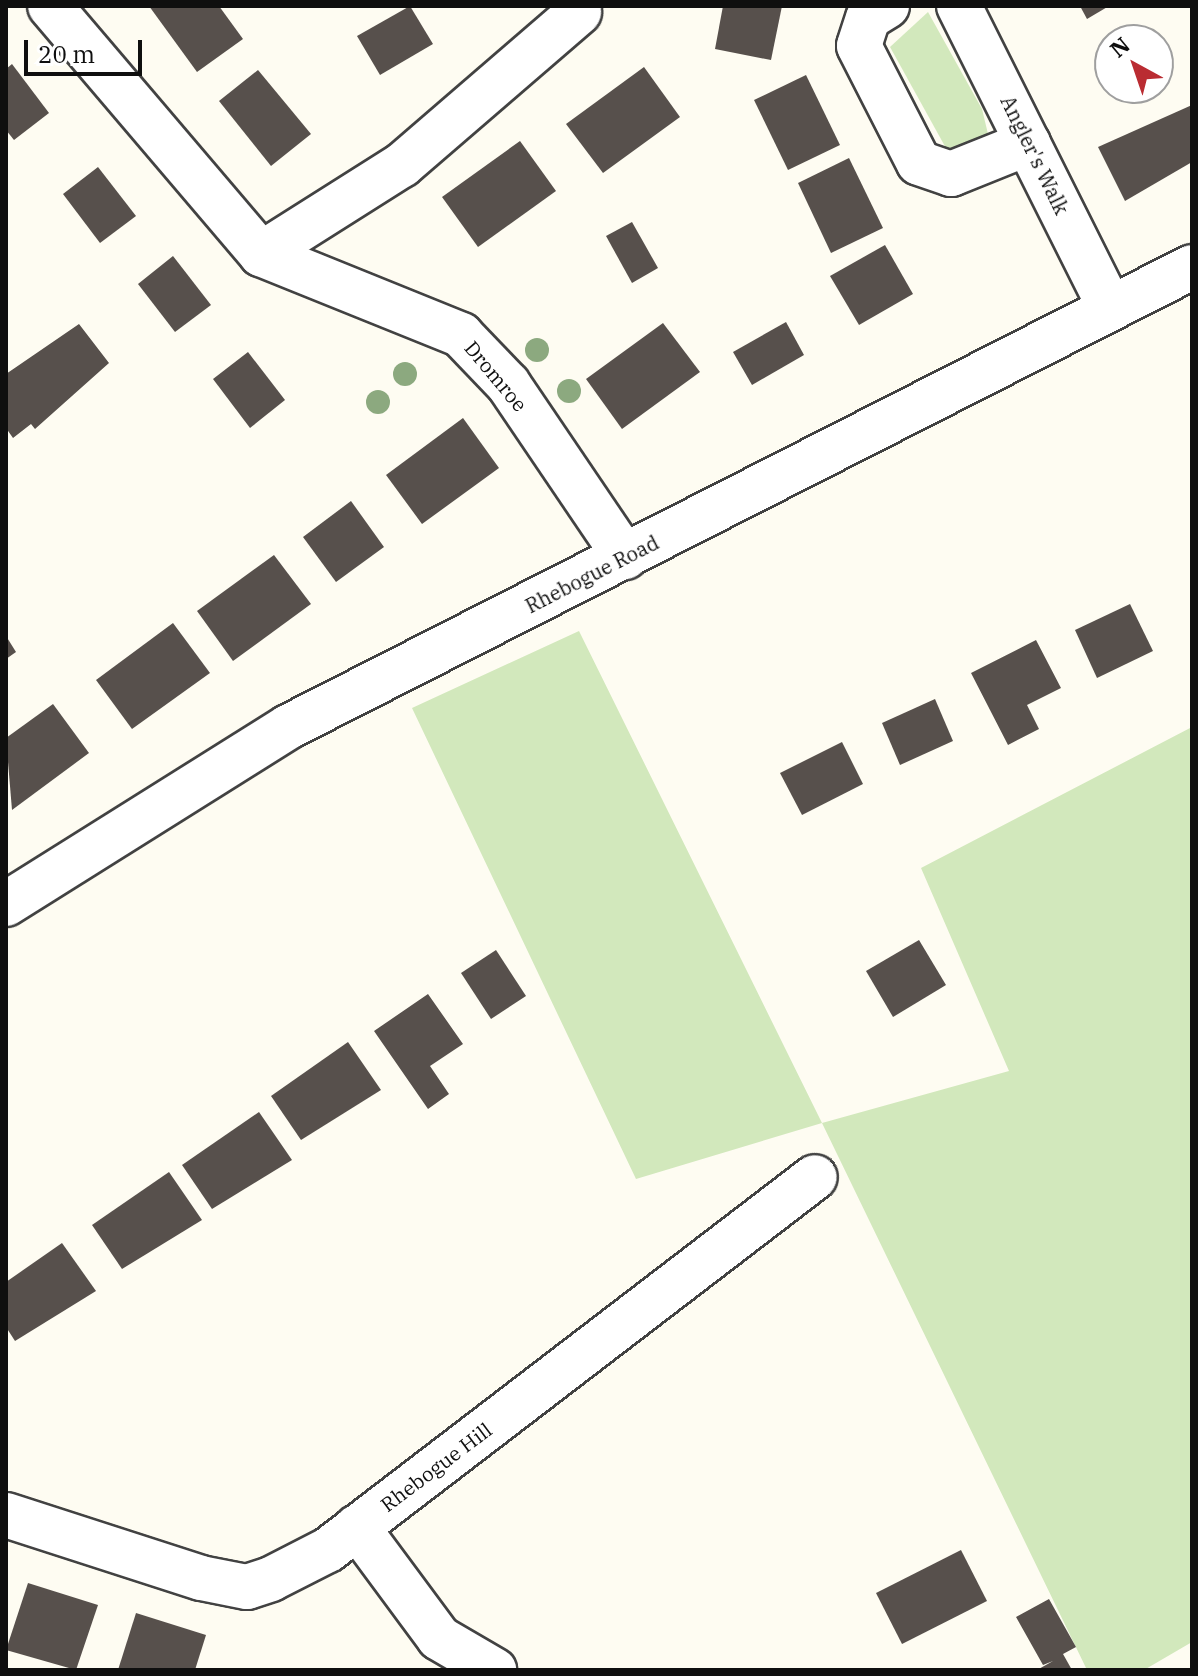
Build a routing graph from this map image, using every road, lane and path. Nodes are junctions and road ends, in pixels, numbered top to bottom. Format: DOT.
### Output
graph roads {
  1 [pos="50,6"];
  2 [pos="887,6"];
  3 [pos="959,6"];
  4 [pos="579,12"];
  5 [pos="1028,143"];
  6 [pos="261,254"];
  7 [pos="1192,267"];
  8 [pos="1109,305"];
  9 [pos="625,557"];
  10 [pos="6,904"];
  11 [pos="815,1177"];
  12 [pos="6,1515"];
  13 [pos="357,1527"];
  14 [pos="494,1670"];
  1 -- 6 [label="street, Dromroe"];
  2 -- 5 [label="street"];
  3 -- 5 [label="street, Angler's Walk"];
  4 -- 6 [label="street"];
  5 -- 8 [label="street, Angler's Walk"];
  6 -- 9 [label="street, Dromroe"];
  7 -- 8 [label="street, Rhebogue Road"];
  8 -- 9 [label="street, Rhebogue Road"];
  9 -- 10 [label="street, Rhebogue Road"];
  11 -- 13 [label="street, Rhebogue Hill"];
  12 -- 13 [label="street, Rhebogue Hill"];
  13 -- 14 [label="street"];
}
